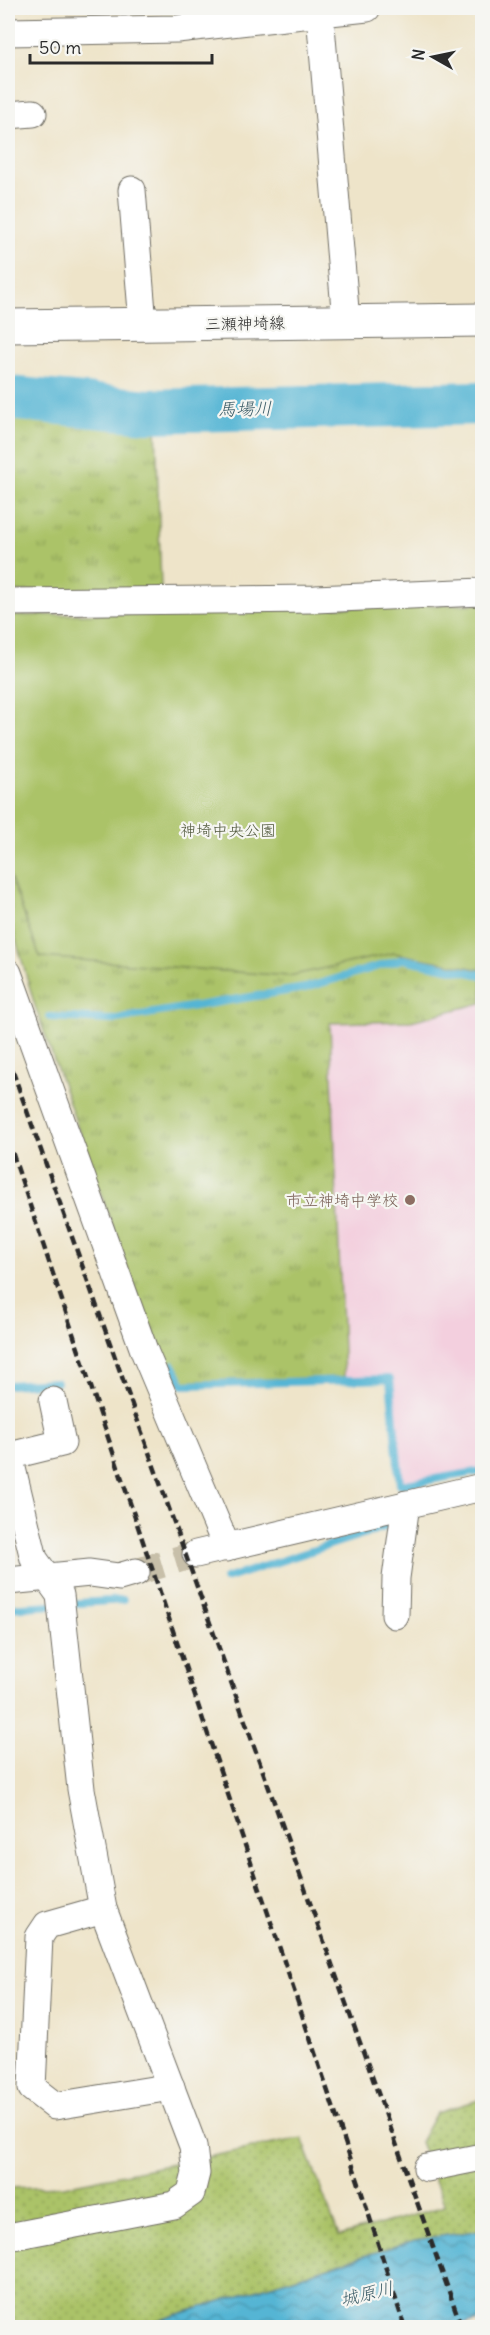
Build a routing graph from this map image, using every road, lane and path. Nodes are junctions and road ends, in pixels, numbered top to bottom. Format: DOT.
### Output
graph roads {
  1 [pos="367,8"];
  2 [pos="283,12"];
  3 [pos="320,14"];
  4 [pos="8,32"];
  5 [pos="132,190"];
  6 [pos="483,320"];
  7 [pos="346,321"];
  8 [pos="142,324"];
  9 [pos="8,326"];
  10 [pos="483,592"];
  11 [pos="8,602"];
  12 [pos="8,973"];
  13 [pos="53,1401"];
  14 [pos="8,1456"];
  15 [pos="483,1487"];
  16 [pos="405,1504"];
  17 [pos="227,1548"];
  18 [pos="196,1554"];
  19 [pos="136,1572"];
  20 [pos="8,1581"];
  21 [pos="55,1595"];
  22 [pos="395,1615"];
  23 [pos="103,1909"];
  24 [pos="171,2087"];
  25 [pos="483,2157"];
  26 [pos="428,2168"];
  27 [pos="8,2237"];
  1 -- 3 [label="street"];
  2 -- 3 [label="street"];
  2 -- 4 [label="street"];
  3 -- 7 [label="street"];
  5 -- 8 [label="street"];
  6 -- 7 [label="main road, 三瀬神埼線"];
  7 -- 8 [label="main road, 三瀬神埼線"];
  8 -- 9 [label="main road, 三瀬神埼線"];
  10 -- 11 [label="street"];
  12 -- 17 [label="street"];
  13 -- 14 [label="street"];
  14 -- 21 [label="street"];
  15 -- 16 [label="street"];
  16 -- 17 [label="street"];
  16 -- 22 [label="street"];
  17 -- 18 [label="street"];
  19 -- 21 [label="street"];
  20 -- 21 [label="street"];
  21 -- 23 [label="street"];
  23 -- 24 [label="street"];
  23 -- 24 [label="street"];
  24 -- 27 [label="street"];
  25 -- 26 [label="street"];
}
